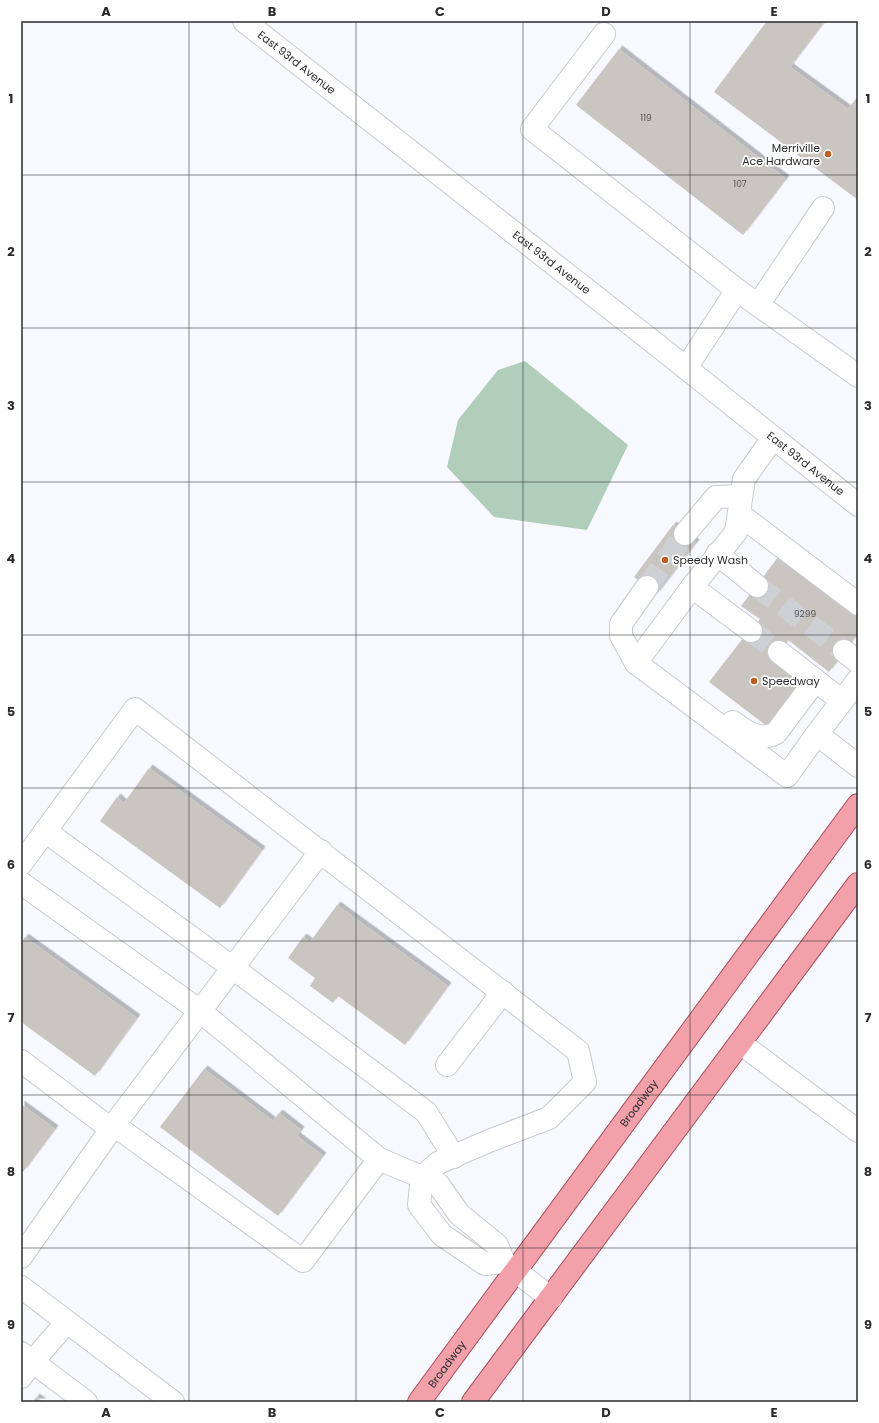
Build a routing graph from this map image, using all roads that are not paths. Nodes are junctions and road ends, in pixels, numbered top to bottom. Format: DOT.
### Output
graph roads {
  1 [pos="244,21"];
  2 [pos="604,34"];
  3 [pos="823,208"];
  4 [pos="737,290"];
  5 [pos="758,305"];
  6 [pos="686,368"];
  7 [pos="858,376"];
  8 [pos="773,438"];
  9 [pos="740,505"];
  10 [pos="858,506"];
  11 [pos="684,534"];
  12 [pos="718,554"];
  13 [pos="757,586"];
  14 [pos="647,587"];
  15 [pos="692,587"];
  16 [pos="858,604"];
  17 [pos="751,631"];
  18 [pos="779,652"];
  19 [pos="636,663"];
  20 [pos="858,680"];
  21 [pos="815,681"];
  22 [pos="672,690"];
  23 [pos="842,701"];
  24 [pos="817,734"];
  25 [pos="858,766"];
  26 [pos="858,805"];
  27 [pos="45,831"];
  28 [pos="321,851"];
  29 [pos="21,864"];
  30 [pos="21,883"];
  31 [pos="858,884"];
  32 [pos="233,968"];
  33 [pos="503,992"];
  34 [pos="200,1011"];
  35 [pos="740,1043"];
  36 [pos="21,1061"];
  37 [pos="447,1065"];
  38 [pos="113,1127"];
  39 [pos="858,1131"];
  40 [pos="454,1157"];
  41 [pos="379,1159"];
  42 [pos="422,1176"];
  43 [pos="25,1243"];
  44 [pos="510,1266"];
  45 [pos="21,1288"];
  46 [pos="551,1298"];
  47 [pos="67,1322"];
  48 [pos="25,1364"];
  49 [pos="86,1402"];
  50 [pos="173,1402"];
  51 [pos="419,1402"];
  52 [pos="473,1402"];
  1 -- 6 [label="street, East 93rd Avenue"];
  2 -- 4 [label="street"];
  3 -- 5 [label="street"];
  4 -- 5 [label="street"];
  4 -- 6 [label="street"];
  5 -- 7 [label="street"];
  6 -- 8 [label="street, East 93rd Avenue"];
  8 -- 9 [label="street"];
  8 -- 10 [label="street, East 93rd Avenue"];
  9 -- 11 [label="street"];
  9 -- 12 [label="street"];
  9 -- 16 [label="street"];
  12 -- 13 [label="street"];
  12 -- 15 [label="street"];
  14 -- 19 [label="street"];
  15 -- 17 [label="street"];
  15 -- 19 [label="street"];
  18 -- 21 [label="street"];
  19 -- 22 [label="street"];
  20 -- 23 [label="street"];
  21 -- 22 [label="street"];
  21 -- 23 [label="street"];
  22 -- 24 [label="street"];
  23 -- 24 [label="street"];
  24 -- 25 [label="street"];
  26 -- 44 [label="main road, Broadway"];
  27 -- 28 [label="street"];
  27 -- 29 [label="street"];
  27 -- 32 [label="street"];
  28 -- 32 [label="street"];
  28 -- 33 [label="street"];
  30 -- 34 [label="street"];
  31 -- 35 [label="main road"];
  32 -- 34 [label="street"];
  32 -- 40 [label="street"];
  33 -- 37 [label="street"];
  33 -- 40 [label="street"];
  34 -- 38 [label="street"];
  34 -- 41 [label="street"];
  35 -- 39 [label="street"];
  35 -- 46 [label="main road"];
  36 -- 38 [label="street"];
  38 -- 41 [label="street"];
  38 -- 43 [label="street"];
  40 -- 42 [label="street"];
  41 -- 42 [label="street"];
  42 -- 44 [label="street"];
  44 -- 46 [label="street"];
  44 -- 51 [label="main road, Broadway"];
  45 -- 47 [label="street"];
  46 -- 52 [label="main road"];
  47 -- 48 [label="street"];
  47 -- 50 [label="street"];
  48 -- 49 [label="street"];
}
